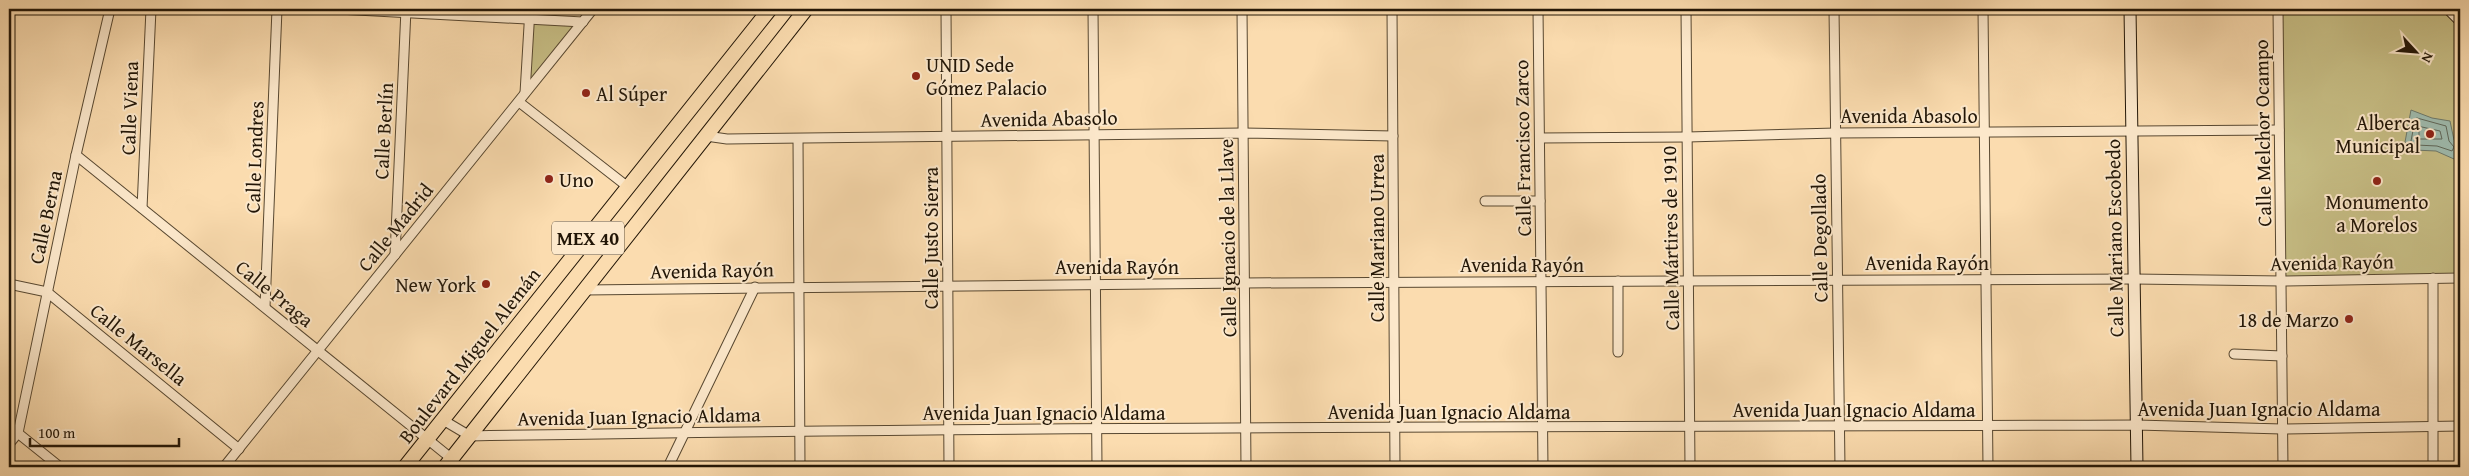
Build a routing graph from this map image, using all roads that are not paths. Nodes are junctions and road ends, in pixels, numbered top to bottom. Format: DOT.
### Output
graph roads {
  1 [pos="110,9"];
  2 [pos="151,9"];
  3 [pos="277,9"];
  4 [pos="338,9"];
  5 [pos="593,9"];
  6 [pos="770,9"];
  7 [pos="806,9"];
  8 [pos="946,9"];
  9 [pos="1093,9"];
  10 [pos="1242,9"];
  11 [pos="1392,9"];
  12 [pos="1538,9"];
  13 [pos="1686,9"];
  14 [pos="1834,9"];
  15 [pos="1983,9"];
  16 [pos="2130,9"];
  17 [pos="2278,9"];
  18 [pos="2449,9"];
  19 [pos="406,10"];
  20 [pos="529,13"];
  21 [pos="2460,20"];
  22 [pos="583,22"];
  23 [pos="522,98"];
  24 [pos="2279,130"];
  25 [pos="2130,131"];
  26 [pos="1836,132"];
  27 [pos="1984,132"];
  28 [pos="1243,133"];
  29 [pos="1094,135"];
  30 [pos="706,136"];
  31 [pos="947,136"];
  32 [pos="1393,136"];
  33 [pos="1687,137"];
  34 [pos="798,138"];
  35 [pos="1540,138"];
  36 [pos="76,155"];
  37 [pos="628,187"];
  38 [pos="1485,200"];
  39 [pos="1540,201"];
  40 [pos="142,208"];
  41 [pos="395,255"];
  42 [pos="2432,278"];
  43 [pos="2460,278"];
  44 [pos="2134,279"];
  45 [pos="1837,280"];
  46 [pos="1986,280"];
  47 [pos="1618,281"];
  48 [pos="1688,281"];
  49 [pos="2282,281"];
  50 [pos="1394,282"];
  51 [pos="1541,282"];
  52 [pos="1244,283"];
  53 [pos="9,284"];
  54 [pos="1095,284"];
  55 [pos="948,285"];
  56 [pos="799,286"];
  57 [pos="755,287"];
  58 [pos="585,290"];
  59 [pos="47,292"];
  60 [pos="265,308"];
  61 [pos="318,350"];
  62 [pos="1618,352"];
  63 [pos="2234,354"];
  64 [pos="2282,356"];
  65 [pos="443,420"];
  66 [pos="2138,425"];
  67 [pos="9,426"];
  68 [pos="1839,426"];
  69 [pos="1988,426"];
  70 [pos="2433,426"];
  71 [pos="2460,426"];
  72 [pos="1690,427"];
  73 [pos="1395,428"];
  74 [pos="1543,428"];
  75 [pos="1246,429"];
  76 [pos="949,430"];
  77 [pos="1096,430"];
  78 [pos="2282,430"];
  79 [pos="800,431"];
  80 [pos="685,432"];
  81 [pos="18,433"];
  82 [pos="470,436"];
  83 [pos="428,439"];
  84 [pos="9,444"];
  85 [pos="239,449"];
  86 [pos="448,463"];
  87 [pos="60,467"];
  88 [pos="224,467"];
  89 [pos="406,467"];
  90 [pos="668,467"];
  91 [pos="800,467"];
  92 [pos="949,467"];
  93 [pos="1097,467"];
  94 [pos="1246,467"];
  95 [pos="1395,467"];
  96 [pos="1543,467"];
  97 [pos="1690,467"];
  98 [pos="1840,467"];
  99 [pos="1988,467"];
  100 [pos="2137,467"];
  101 [pos="2283,467"];
  102 [pos="2434,467"];
  1 -- 36 [label="street, Calle Berna"];
  2 -- 40 [label="street, Calle Viena"];
  3 -- 60 [label="street, Calle Londres"];
  4 -- 19 [label="street"];
  5 -- 22 [label="street, Calle Madrid"];
  6 -- 37 [label="highway, Boulevard Miguel Alemán / MEX 40"];
  7 -- 30 [label="highway, MEX 40"];
  8 -- 31 [label="street, Calle Justo Sierra"];
  9 -- 29 [label="street"];
  10 -- 28 [label="street, Calle Ignacio de la Llave"];
  11 -- 32 [label="street, Calle Mariano Urrea"];
  12 -- 35 [label="street, Calle Francisco Zarco"];
  13 -- 33 [label="street, Calle Mártires de 1910"];
  14 -- 26 [label="street, Calle Degollado"];
  15 -- 27 [label="street"];
  16 -- 25 [label="main road, Calle Mariano Escobedo"];
  17 -- 24 [label="street, Calle Melchor Ocampo"];
  18 -- 21 [label="main road"];
  19 -- 20 [label="street"];
  19 -- 41 [label="street, Calle Berlín"];
  20 -- 22 [label="street"];
  20 -- 23 [label="street"];
  22 -- 23 [label="street, Calle Madrid"];
  23 -- 37 [label="street"];
  23 -- 41 [label="street, Calle Madrid"];
  24 -- 25 [label="street, Avenida Abasolo"];
  24 -- 49 [label="street, Calle Melchor Ocampo"];
  25 -- 27 [label="street, Avenida Abasolo"];
  25 -- 44 [label="main road, Calle Mariano Escobedo"];
  26 -- 27 [label="street, Avenida Abasolo"];
  26 -- 33 [label="street, Avenida Abasolo"];
  26 -- 45 [label="street, Calle Degollado"];
  27 -- 46 [label="street"];
  28 -- 29 [label="street, Avenida Abasolo"];
  28 -- 32 [label="street, Avenida Abasolo"];
  28 -- 52 [label="street, Calle Ignacio de la Llave"];
  29 -- 31 [label="street, Avenida Abasolo"];
  29 -- 54 [label="street"];
  30 -- 34 [label="street, Avenida Abasolo"];
  30 -- 58 [label="highway, MEX 40"];
  31 -- 34 [label="street, Avenida Abasolo"];
  31 -- 55 [label="street, Calle Justo Sierra"];
  32 -- 50 [label="street, Calle Mariano Urrea"];
  33 -- 35 [label="street, Avenida Abasolo"];
  33 -- 48 [label="street, Calle Mártires de 1910"];
  34 -- 56 [label="street"];
  35 -- 39 [label="street, Calle Francisco Zarco"];
  36 -- 40 [label="street, Calle Praga"];
  36 -- 59 [label="street, Calle Berna"];
  37 -- 65 [label="highway, Boulevard Miguel Alemán / MEX 40"];
  38 -- 39 [label="street"];
  39 -- 51 [label="street, Calle Francisco Zarco"];
  40 -- 60 [label="street, Calle Praga"];
  41 -- 61 [label="street, Calle Madrid"];
  42 -- 43 [label="street, Avenida Rayón"];
  42 -- 49 [label="street, Avenida Rayón"];
  42 -- 70 [label="street"];
  44 -- 46 [label="street, Avenida Rayón"];
  44 -- 49 [label="street, Avenida Rayón"];
  44 -- 66 [label="main road, Calle Mariano Escobedo"];
  45 -- 46 [label="street, Avenida Rayón"];
  45 -- 48 [label="street, Avenida Rayón"];
  45 -- 68 [label="street, Calle Degollado"];
  46 -- 69 [label="street"];
  47 -- 48 [label="street, Avenida Rayón"];
  47 -- 51 [label="street, Avenida Rayón"];
  47 -- 62 [label="street"];
  48 -- 72 [label="street, Calle Mártires de 1910"];
  49 -- 64 [label="street, Calle Melchor Ocampo"];
  50 -- 51 [label="street, Avenida Rayón"];
  50 -- 52 [label="street, Avenida Rayón"];
  50 -- 73 [label="street, Calle Mariano Urrea"];
  51 -- 74 [label="street, Calle Francisco Zarco"];
  52 -- 54 [label="street, Avenida Rayón"];
  52 -- 75 [label="street, Calle Ignacio de la Llave"];
  53 -- 59 [label="street, Calle Marsella"];
  54 -- 55 [label="street, Avenida Rayón"];
  54 -- 77 [label="street"];
  55 -- 56 [label="street, Avenida Rayón"];
  55 -- 76 [label="street, Calle Justo Sierra"];
  56 -- 57 [label="street, Avenida Rayón"];
  56 -- 79 [label="street"];
  57 -- 58 [label="street, Avenida Rayón"];
  57 -- 80 [label="street"];
  58 -- 82 [label="highway, MEX 40"];
  59 -- 81 [label="street, Calle Berna"];
  59 -- 85 [label="street, Calle Marsella"];
  60 -- 61 [label="street, Calle Praga"];
  61 -- 83 [label="street, Calle Praga"];
  61 -- 85 [label="street, Calle Madrid"];
  63 -- 64 [label="street"];
  64 -- 78 [label="street, Calle Melchor Ocampo"];
  65 -- 82 [label="street"];
  65 -- 83 [label="highway, Boulevard Miguel Alemán / MEX 40"];
  66 -- 69 [label="street, Avenida Juan Ignacio Aldama"];
  66 -- 78 [label="street, Avenida Juan Ignacio Aldama"];
  66 -- 100 [label="main road, Calle Mariano Escobedo"];
  67 -- 81 [label="street"];
  68 -- 69 [label="street, Avenida Juan Ignacio Aldama"];
  68 -- 72 [label="street, Avenida Juan Ignacio Aldama"];
  68 -- 98 [label="street, Calle Degollado"];
  69 -- 99 [label="street"];
  70 -- 71 [label="street, Avenida Juan Ignacio Aldama"];
  70 -- 78 [label="street, Avenida Juan Ignacio Aldama"];
  70 -- 102 [label="street"];
  72 -- 74 [label="street, Avenida Juan Ignacio Aldama"];
  72 -- 97 [label="street, Calle Mártires de 1910"];
  73 -- 74 [label="street, Avenida Juan Ignacio Aldama"];
  73 -- 75 [label="street, Avenida Juan Ignacio Aldama"];
  73 -- 95 [label="street, Calle Mariano Urrea"];
  74 -- 96 [label="street, Calle Francisco Zarco"];
  75 -- 77 [label="street, Avenida Juan Ignacio Aldama"];
  75 -- 94 [label="street, Calle Ignacio de la Llave"];
  76 -- 77 [label="street, Avenida Juan Ignacio Aldama"];
  76 -- 79 [label="street, Avenida Juan Ignacio Aldama"];
  76 -- 92 [label="street, Calle Justo Sierra"];
  77 -- 93 [label="street"];
  78 -- 101 [label="street, Calle Melchor Ocampo"];
  79 -- 80 [label="street, Avenida Juan Ignacio Aldama"];
  79 -- 91 [label="street"];
  80 -- 82 [label="street, Avenida Juan Ignacio Aldama"];
  80 -- 90 [label="street"];
  81 -- 84 [label="street"];
  81 -- 87 [label="street"];
  82 -- 86 [label="highway, MEX 40"];
  83 -- 86 [label="street, Calle Praga"];
  83 -- 89 [label="highway, Boulevard Miguel Alemán / MEX 40"];
  85 -- 88 [label="street, Calle Madrid"];
}
